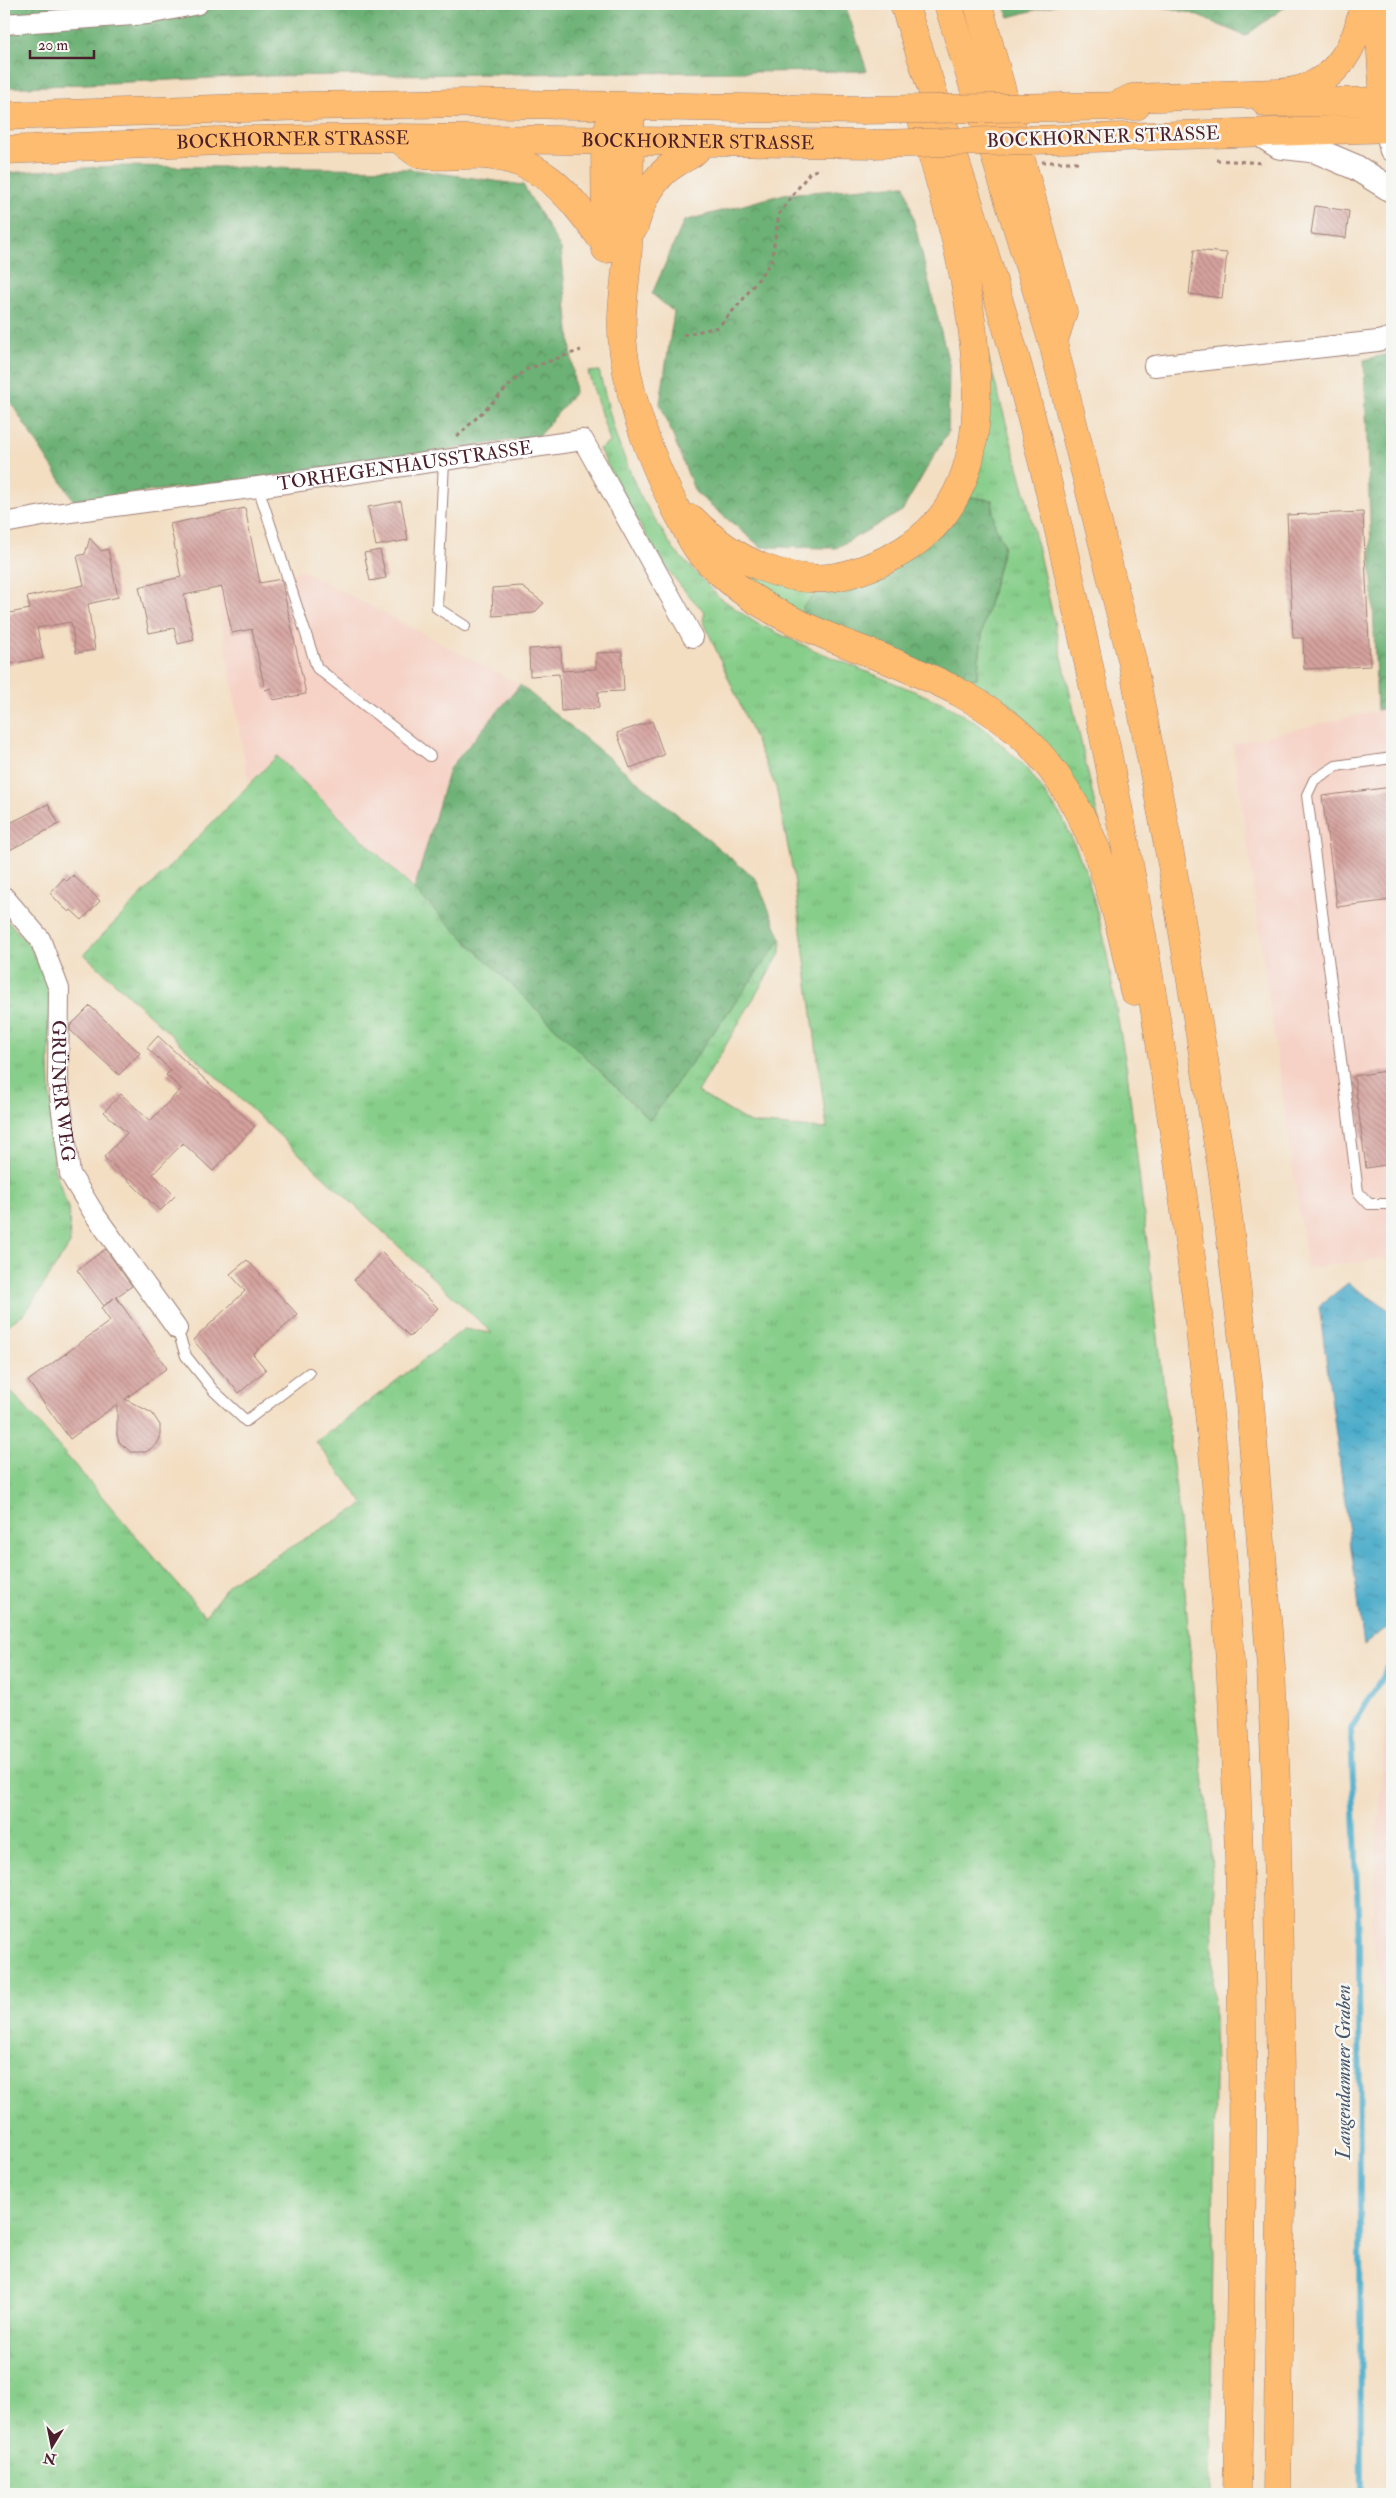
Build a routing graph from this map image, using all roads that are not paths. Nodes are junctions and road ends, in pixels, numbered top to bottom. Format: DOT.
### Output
graph roads {
  1 [pos="198,4"];
  2 [pos="887,4"];
  3 [pos="904,4"];
  4 [pos="948,4"];
  5 [pos="978,4"];
  6 [pos="1366,4"];
  7 [pos="1378,4"];
  8 [pos="4,24"];
  9 [pos="1388,101"];
  10 [pos="1113,106"];
  11 [pos="625,107"];
  12 [pos="4,116"];
  13 [pos="1257,132"];
  14 [pos="1391,135"];
  15 [pos="398,138"];
  16 [pos="617,140"];
  17 [pos="703,142"];
  18 [pos="4,150"];
  19 [pos="1392,190"];
  20 [pos="616,245"];
  21 [pos="1392,337"];
  22 [pos="1053,344"];
  23 [pos="1154,366"];
  24 [pos="444,461"];
  25 [pos="258,487"];
  26 [pos="669,496"];
  27 [pos="4,523"];
  28 [pos="465,626"];
  29 [pos="693,638"];
  30 [pos="430,756"];
  31 [pos="1392,758"];
  32 [pos="4,897"];
  33 [pos="1180,1168"];
  34 [pos="1392,1204"];
  35 [pos="177,1329"];
  36 [pos="309,1373"];
  37 [pos="1236,2494"];
  38 [pos="1277,2494"];
  1 -- 8 [label="street"];
  2 -- 26 [label="main road"];
  3 -- 33 [label="main road"];
  4 -- 22 [label="main road"];
  5 -- 22 [label="main road"];
  6 -- 10 [label="main road"];
  7 -- 9 [label="main road"];
  9 -- 10 [label="main road, BOCKHORNER STRASSE"];
  9 -- 14 [label="street"];
  10 -- 11 [label="main road, BOCKHORNER STRASSE, bridge"];
  11 -- 12 [label="main road, BOCKHORNER STRASSE"];
  11 -- 16 [label="main road"];
  13 -- 14 [label="main road, BOCKHORNER STRASSE"];
  13 -- 17 [label="main road, BOCKHORNER STRASSE, bridge"];
  13 -- 19 [label="street"];
  15 -- 16 [label="main road, BOCKHORNER STRASSE"];
  15 -- 18 [label="main road, BOCKHORNER STRASSE"];
  15 -- 20 [label="main road"];
  16 -- 17 [label="main road, BOCKHORNER STRASSE"];
  16 -- 20 [label="main road"];
  17 -- 20 [label="main road"];
  20 -- 26 [label="main road"];
  21 -- 23 [label="street"];
  22 -- 38 [label="main road"];
  24 -- 25 [label="street, TORHEGENHAUSSTRASSE"];
  24 -- 28 [label="lane"];
  24 -- 29 [label="street, TORHEGENHAUSSTRASSE"];
  25 -- 27 [label="street, TORHEGENHAUSSTRASSE"];
  25 -- 30 [label="lane"];
  26 -- 33 [label="main road"];
  31 -- 34 [label="lane"];
  32 -- 35 [label="street, GRÜNER WEG"];
  33 -- 37 [label="main road"];
  35 -- 36 [label="lane"];
}
